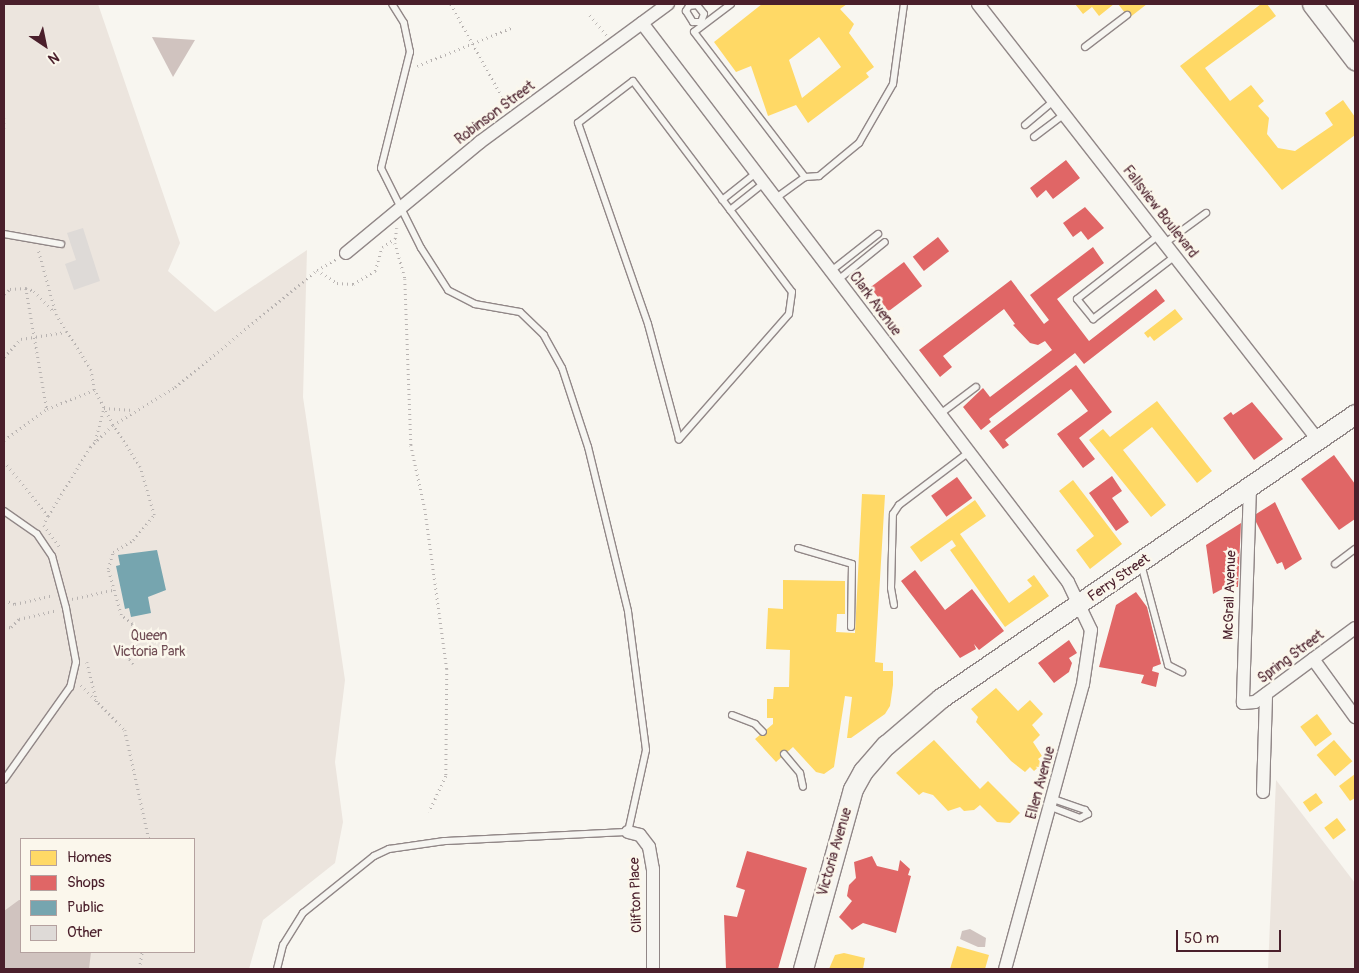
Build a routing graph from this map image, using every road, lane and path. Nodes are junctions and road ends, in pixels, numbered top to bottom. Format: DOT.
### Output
graph roads {
  1 [pos="392,4"];
  2 [pos="451,4"];
  3 [pos="668,4"];
  4 [pos="731,4"];
  5 [pos="904,4"];
  6 [pos="978,4"];
  7 [pos="1312,4"];
  8 [pos="688,5"];
  9 [pos="590,15"];
  10 [pos="1127,15"];
  11 [pos="642,23"];
  12 [pos="702,24"];
  13 [pos="513,27"];
  14 [pos="473,43"];
  15 [pos="614,44"];
  16 [pos="1086,47"];
  17 [pos="1355,60"];
  18 [pos="405,70"];
  19 [pos="1054,101"];
  20 [pos="1064,114"];
  21 [pos="4,118"];
  22 [pos="513,118"];
  23 [pos="1025,125"];
  24 [pos="4,129"];
  25 [pos="1034,137"];
  26 [pos="756,173"];
  27 [pos="805,177"];
  28 [pos="764,183"];
  29 [pos="776,198"];
  30 [pos="722,200"];
  31 [pos="400,206"];
  32 [pos="730,210"];
  33 [pos="1206,212"];
  34 [pos="4,234"];
  35 [pos="878,234"];
  36 [pos="396,238"];
  37 [pos="1162,239"];
  38 [pos="35,240"];
  39 [pos="885,242"];
  40 [pos="61,244"];
  41 [pos="346,253"];
  42 [pos="1175,256"];
  43 [pos="317,270"];
  44 [pos="834,275"];
  45 [pos="26,288"];
  46 [pos="4,294"];
  47 [pos="56,316"];
  48 [pos="65,332"];
  49 [pos="35,338"];
  50 [pos="4,357"];
  51 [pos="976,387"];
  52 [pos="94,390"];
  53 [pos="47,408"];
  54 [pos="104,408"];
  55 [pos="133,410"];
  56 [pos="940,414"];
  57 [pos="1355,415"];
  58 [pos="112,425"];
  59 [pos="4,440"];
  60 [pos="1318,440"];
  61 [pos="95,443"];
  62 [pos="969,452"];
  63 [pos="4,461"];
  64 [pos="1250,488"];
  65 [pos="4,511"];
  66 [pos="798,548"];
  67 [pos="1355,549"];
  68 [pos="1141,563"];
  69 [pos="1334,564"];
  70 [pos="112,590"];
  71 [pos="62,593"];
  72 [pos="4,600"];
  73 [pos="65,604"];
  74 [pos="1081,604"];
  75 [pos="894,605"];
  76 [pos="851,627"];
  77 [pos="4,628"];
  78 [pos="1355,628"];
  79 [pos="1313,659"];
  80 [pos="133,664"];
  81 [pos="1182,672"];
  82 [pos="73,675"];
  83 [pos="1266,694"];
  84 [pos="1243,703"];
  85 [pos="732,715"];
  86 [pos="1355,717"];
  87 [pos="763,732"];
  88 [pos="886,745"];
  89 [pos="784,754"];
  90 [pos="4,780"];
  91 [pos="803,787"];
  92 [pos="1263,792"];
  93 [pos="1052,803"];
  94 [pos="429,812"];
  95 [pos="628,832"];
  96 [pos="149,838"];
  97 [pos="142,953"];
  98 [pos="139,969"];
  99 [pos="278,969"];
  100 [pos="653,969"];
  101 [pos="803,969"];
  102 [pos="1005,969"];
  1 -- 18 [label="lane"];
  2 -- 14 [label="path"];
  3 -- 11 [label="street, Robinson Street"];
  4 -- 12 [label="lane"];
  5 -- 27 [label="lane"];
  6 -- 19 [label="street, Fallsview Boulevard"];
  7 -- 17 [label="main road"];
  8 -- 12 [label="lane"];
  8 -- 12 [label="lane"];
  9 -- 15 [label="path"];
  10 -- 16 [label="lane"];
  11 -- 15 [label="street, Robinson Street"];
  11 -- 26 [label="street, Clark Avenue"];
  12 -- 27 [label="lane"];
  13 -- 14 [label="path"];
  14 -- 18 [label="path"];
  14 -- 22 [label="path"];
  15 -- 22 [label="street, Robinson Street"];
  18 -- 31 [label="lane"];
  19 -- 20 [label="street, Fallsview Boulevard"];
  19 -- 23 [label="lane"];
  20 -- 25 [label="lane"];
  20 -- 37 [label="street, Fallsview Boulevard"];
  21 -- 24 [label="path"];
  22 -- 31 [label="street, Robinson Street"];
  26 -- 28 [label="street, Clark Avenue"];
  26 -- 30 [label="lane"];
  27 -- 29 [label="lane"];
  28 -- 29 [label="street, Clark Avenue"];
  28 -- 32 [label="lane"];
  29 -- 44 [label="street, Clark Avenue"];
  30 -- 32 [label="lane"];
  30 -- 32 [label="lane"];
  31 -- 36 [label="path"];
  31 -- 41 [label="street, Robinson Street"];
  31 -- 95 [label="lane"];
  33 -- 37 [label="lane"];
  34 -- 38 [label="lane"];
  35 -- 44 [label="lane"];
  36 -- 43 [label="path"];
  36 -- 94 [label="path"];
  37 -- 42 [label="street, Fallsview Boulevard"];
  37 -- 42 [label="lane"];
  38 -- 40 [label="lane"];
  38 -- 47 [label="path"];
  39 -- 44 [label="lane"];
  41 -- 43 [label="path"];
  42 -- 60 [label="street, Fallsview Boulevard"];
  43 -- 55 [label="path"];
  44 -- 56 [label="street, Clark Avenue"];
  45 -- 46 [label="path"];
  45 -- 47 [label="path"];
  45 -- 49 [label="path"];
  47 -- 48 [label="path"];
  48 -- 49 [label="path"];
  48 -- 52 [label="path"];
  49 -- 50 [label="path"];
  49 -- 53 [label="path"];
  51 -- 56 [label="lane"];
  52 -- 53 [label="path"];
  52 -- 54 [label="path"];
  53 -- 59 [label="path"];
  54 -- 55 [label="path"];
  54 -- 58 [label="path"];
  54 -- 61 [label="path"];
  55 -- 58 [label="path"];
  56 -- 62 [label="street, Clark Avenue"];
  57 -- 60 [label="main road, Ferry Street"];
  58 -- 61 [label="path"];
  58 -- 70 [label="path"];
  60 -- 64 [label="main road, Ferry Street"];
  61 -- 63 [label="path"];
  62 -- 74 [label="street, Clark Avenue"];
  62 -- 75 [label="lane"];
  64 -- 68 [label="main road, Ferry Street"];
  64 -- 84 [label="street, McGrail Avenue"];
  65 -- 71 [label="lane"];
  66 -- 76 [label="lane"];
  67 -- 69 [label="lane"];
  68 -- 74 [label="main road, Ferry Street"];
  68 -- 81 [label="lane"];
  70 -- 73 [label="path"];
  70 -- 80 [label="path"];
  71 -- 72 [label="path"];
  71 -- 73 [label="lane"];
  73 -- 77 [label="path"];
  73 -- 82 [label="lane"];
  74 -- 88 [label="main road, Ferry Street"];
  74 -- 93 [label="street, Ellen Avenue"];
  78 -- 79 [label="street, Spring Street"];
  79 -- 83 [label="street, Spring Street"];
  79 -- 86 [label="street"];
  82 -- 90 [label="lane"];
  82 -- 96 [label="path"];
  83 -- 84 [label="street, Spring Street"];
  83 -- 92 [label="street"];
  85 -- 87 [label="lane"];
  88 -- 101 [label="main road, Victoria Avenue"];
  89 -- 91 [label="lane"];
  93 -- 93 [label="lane"];
  93 -- 102 [label="street, Ellen Avenue"];
  95 -- 99 [label="lane"];
  95 -- 100 [label="street, Clifton Place"];
  97 -- 98 [label="path"];
}
